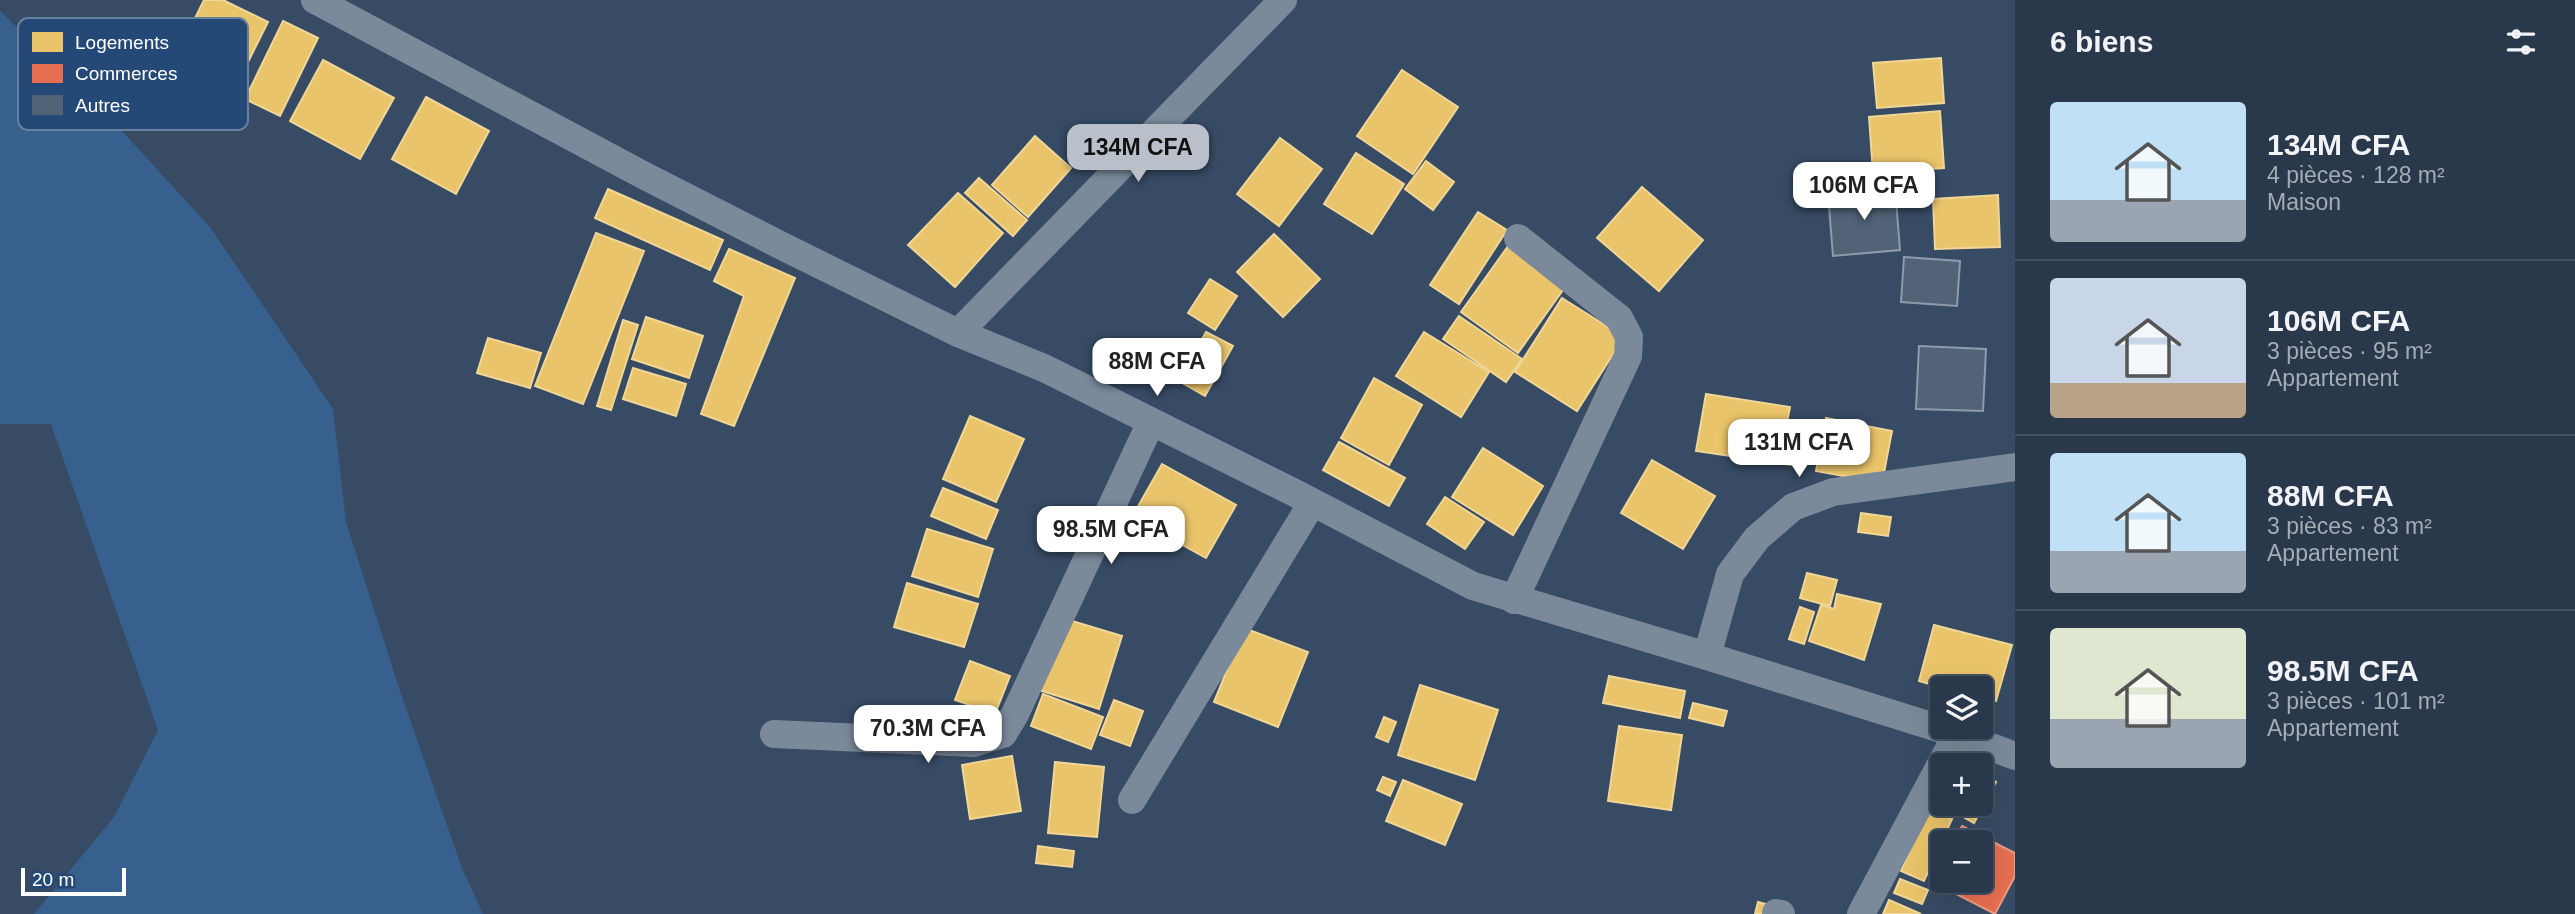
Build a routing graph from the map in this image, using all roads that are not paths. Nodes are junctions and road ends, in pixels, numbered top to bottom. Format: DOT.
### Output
graph roads {
  1 [pos="315,0"];
  2 [pos="1283,0"];
  3 [pos="1518,238"];
  4 [pos="958,333"];
  5 [pos="1151,422"];
  6 [pos="2015,467"];
  7 [pos="1312,503"];
  8 [pos="1514,600"];
  9 [pos="1707,656"];
  10 [pos="1930,726"];
  11 [pos="774,734"];
  12 [pos="1954,739"];
  13 [pos="1970,739"];
  14 [pos="2015,756"];
  15 [pos="1132,800"];
  16 [pos="1861,914"];
  1 -- 4 [label="street"];
  2 -- 4 [label="street"];
  3 -- 8 [label="street"];
  4 -- 5 [label="street"];
  5 -- 7 [label="street"];
  5 -- 11 [label="street"];
  6 -- 9 [label="street"];
  7 -- 8 [label="street"];
  7 -- 15 [label="street"];
  8 -- 9 [label="street"];
  9 -- 10 [label="street"];
  12 -- 16 [label="street"];
  13 -- 14 [label="street"];
}
